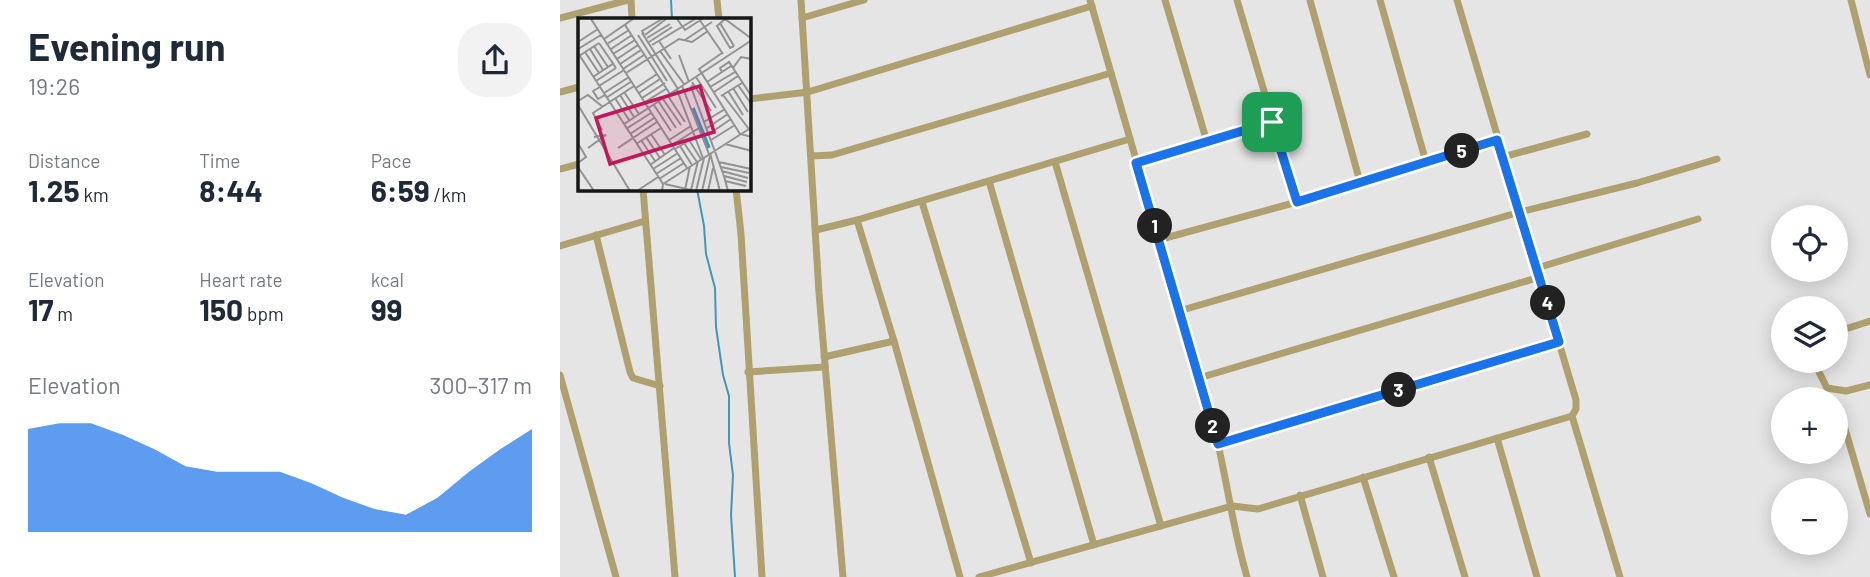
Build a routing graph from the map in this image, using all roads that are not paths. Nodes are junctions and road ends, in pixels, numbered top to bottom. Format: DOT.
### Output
graph roads {
  1 [pos="629,0"];
  2 [pos="717,0"];
  3 [pos="801,0"];
  4 [pos="864,0"];
  5 [pos="1166,0"];
  6 [pos="1237,0"];
  7 [pos="1310,0"];
  8 [pos="1380,0"];
  9 [pos="1457,0"];
  10 [pos="1851,0"];
  11 [pos="1091,3"];
  12 [pos="560,18"];
  13 [pos="632,18"];
  14 [pos="719,18"];
  15 [pos="802,18"];
  16 [pos="1111,73"];
  17 [pos="1870,75"];
  18 [pos="578,87"];
  19 [pos="560,92"];
  20 [pos="808,92"];
  21 [pos="751,99"];
  22 [pos="1272,122"];
  23 [pos="1587,134"];
  24 [pos="1130,139"];
  25 [pos="1497,140"];
  26 [pos="1207,142"];
  27 [pos="811,156"];
  28 [pos="1503,157"];
  29 [pos="1717,159"];
  30 [pos="1055,162"];
  31 [pos="1426,162"];
  32 [pos="1136,163"];
  33 [pos="578,164"];
  34 [pos="560,169"];
  35 [pos="989,181"];
  36 [pos="1360,182"];
  37 [pos="643,191"];
  38 [pos="736,191"];
  39 [pos="922,202"];
  40 [pos="1297,202"];
  41 [pos="1520,212"];
  42 [pos="1698,219"];
  43 [pos="857,220"];
  44 [pos="645,221"];
  45 [pos="816,230"];
  46 [pos="596,235"];
  47 [pos="1158,240"];
  48 [pos="560,246"];
  49 [pos="1537,268"];
  50 [pos="1541,277"];
  51 [pos="1180,311"];
  52 [pos="1870,321"];
  53 [pos="1848,328"];
  54 [pos="894,341"];
  55 [pos="1559,342"];
  56 [pos="824,357"];
  57 [pos="824,367"];
  58 [pos="748,372"];
  59 [pos="1820,373"];
  60 [pos="560,375"];
  61 [pos="1199,378"];
  62 [pos="1870,385"];
  63 [pos="660,386"];
  64 [pos="1572,416"];
  65 [pos="1497,438"];
  66 [pos="1848,439"];
  67 [pos="1218,444"];
  68 [pos="1429,457"];
  69 [pos="1363,477"];
  70 [pos="1300,495"];
  71 [pos="1232,506"];
  72 [pos="1870,514"];
  73 [pos="1161,526"];
  74 [pos="1094,545"];
  75 [pos="1031,563"];
  76 [pos="616,577"];
  77 [pos="675,577"];
  78 [pos="762,577"];
  79 [pos="843,577"];
  80 [pos="960,577"];
  81 [pos="979,577"];
  82 [pos="1247,577"];
  83 [pos="1323,577"];
  84 [pos="1394,577"];
  85 [pos="1465,577"];
  86 [pos="1537,577"];
  87 [pos="1620,577"];
  1 -- 12 [label="street"];
  1 -- 13 [label="street"];
  2 -- 14 [label="street"];
  3 -- 15 [label="street"];
  4 -- 15 [label="street"];
  5 -- 26 [label="street"];
  6 -- 22 [label="street"];
  7 -- 36 [label="street"];
  8 -- 31 [label="street"];
  9 -- 25 [label="street"];
  10 -- 17 [label="street"];
  11 -- 16 [label="street"];
  11 -- 20 [label="street"];
  15 -- 20 [label="street"];
  16 -- 24 [label="street"];
  16 -- 27 [label="street"];
  18 -- 19 [label="street"];
  20 -- 21 [label="street"];
  20 -- 27 [label="street"];
  22 -- 26 [label="street"];
  22 -- 40 [label="street"];
  23 -- 28 [label="street"];
  24 -- 30 [label="street"];
  24 -- 32 [label="street"];
  25 -- 28 [label="street"];
  25 -- 31 [label="street"];
  26 -- 32 [label="street"];
  27 -- 45 [label="street"];
  28 -- 41 [label="street"];
  29 -- 41 [label="street"];
  30 -- 35 [label="street"];
  30 -- 73 [label="street"];
  31 -- 36 [label="street"];
  32 -- 47 [label="street"];
  33 -- 34 [label="street"];
  35 -- 39 [label="street"];
  35 -- 74 [label="street"];
  36 -- 40 [label="street"];
  37 -- 44 [label="street"];
  38 -- 58 [label="street"];
  39 -- 43 [label="street"];
  39 -- 75 [label="street"];
  40 -- 47 [label="street"];
  41 -- 49 [label="street"];
  41 -- 51 [label="street"];
  42 -- 49 [label="street"];
  43 -- 45 [label="street"];
  43 -- 54 [label="street"];
  44 -- 46 [label="street"];
  44 -- 63 [label="street"];
  45 -- 56 [label="street"];
  46 -- 48 [label="street"];
  46 -- 63 [label="street"];
  47 -- 51 [label="street"];
  49 -- 50 [label="street"];
  50 -- 55 [label="street"];
  50 -- 61 [label="street"];
  51 -- 61 [label="street"];
  52 -- 53 [label="street"];
  54 -- 56 [label="street"];
  54 -- 80 [label="street"];
  55 -- 64 [label="street"];
  55 -- 67 [label="street"];
  56 -- 57 [label="street"];
  57 -- 58 [label="street"];
  57 -- 79 [label="street"];
  58 -- 78 [label="street"];
  59 -- 62 [label="street"];
  60 -- 76 [label="street"];
  61 -- 67 [label="street"];
  63 -- 77 [label="street"];
  64 -- 65 [label="street"];
  64 -- 87 [label="street"];
  65 -- 68 [label="street"];
  65 -- 86 [label="street"];
  66 -- 72 [label="street"];
  67 -- 71 [label="street"];
  68 -- 69 [label="street"];
  68 -- 85 [label="street"];
  69 -- 70 [label="street"];
  69 -- 84 [label="street"];
  70 -- 71 [label="street"];
  70 -- 83 [label="street"];
  71 -- 73 [label="street"];
  71 -- 82 [label="street"];
  73 -- 74 [label="street"];
  74 -- 75 [label="street"];
  75 -- 81 [label="street"];
}
